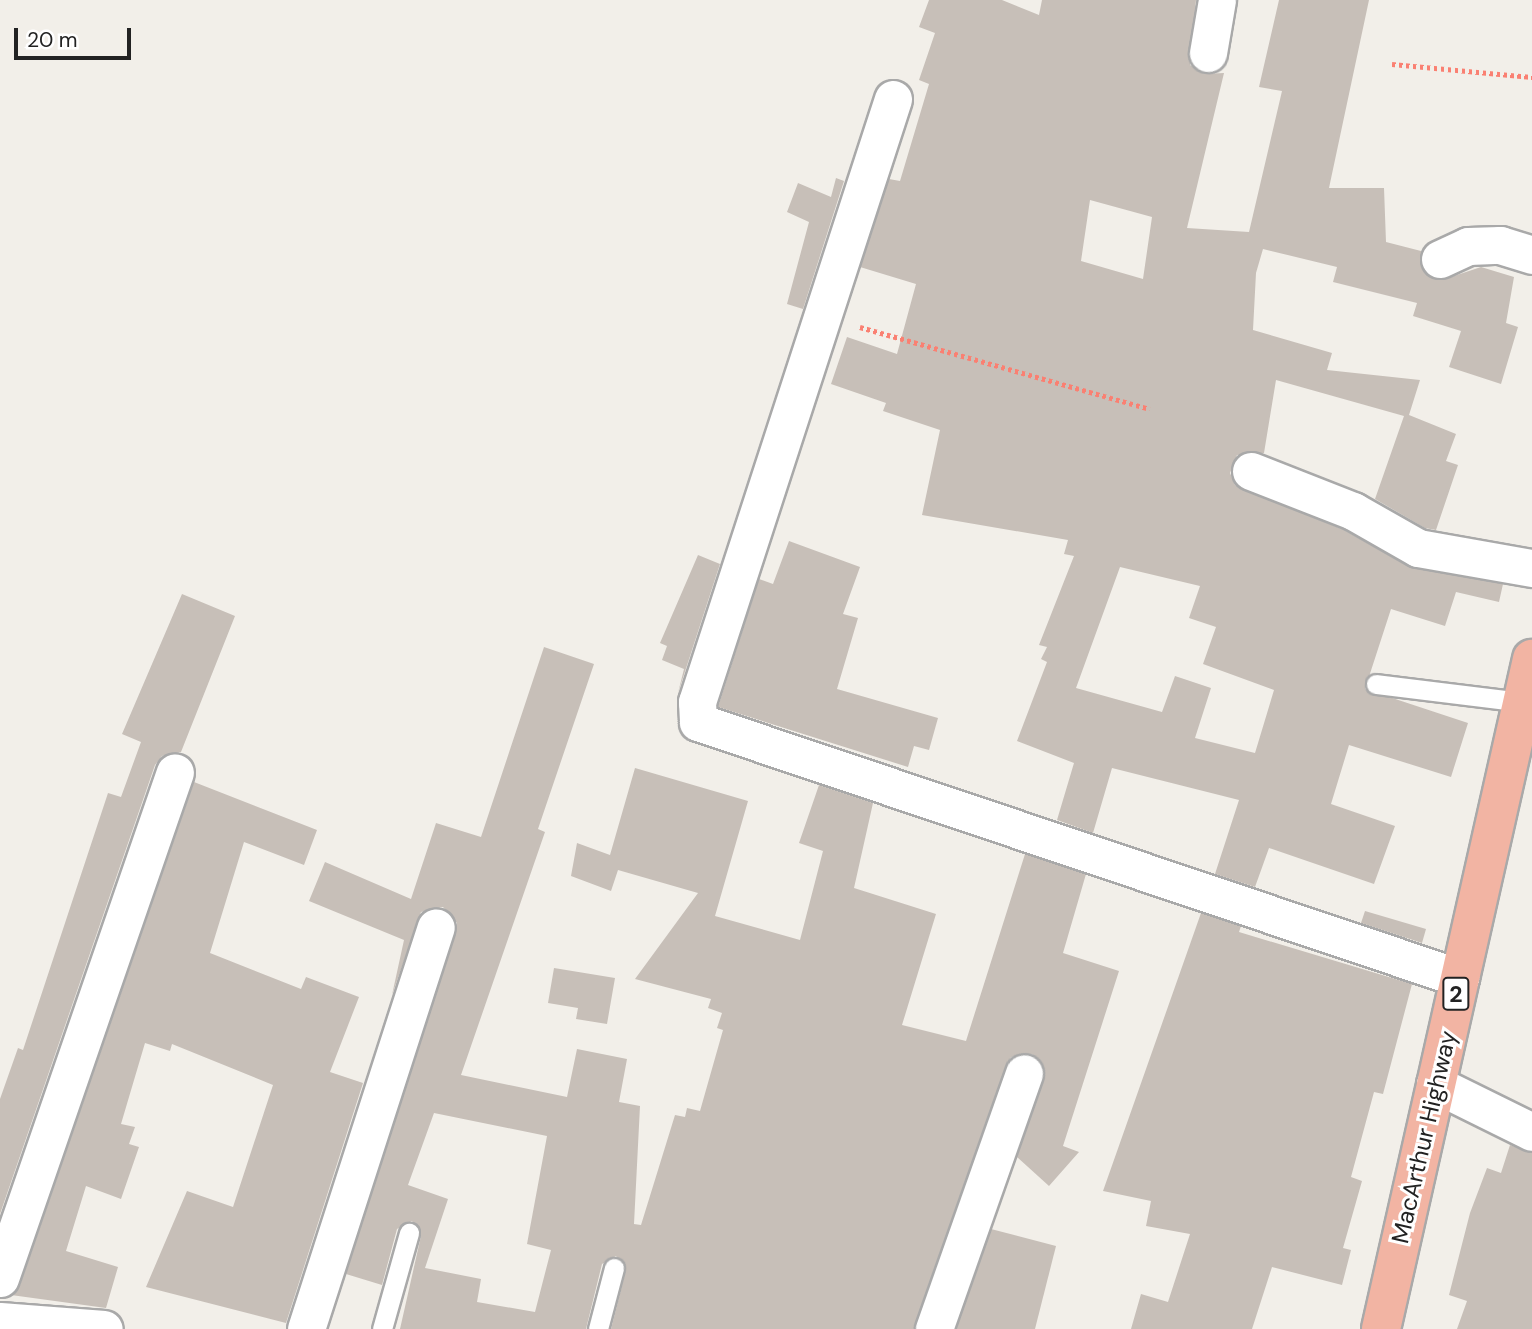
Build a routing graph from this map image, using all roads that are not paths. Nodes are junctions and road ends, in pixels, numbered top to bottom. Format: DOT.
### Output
graph roads {
  1 [pos="1217,0"];
  2 [pos="1208,53"];
  3 [pos="894,99"];
  4 [pos="1532,255"];
  5 [pos="1440,259"];
  6 [pos="1251,471"];
  7 [pos="1532,568"];
  8 [pos="1532,659"];
  9 [pos="1376,684"];
  10 [pos="1522,702"];
  11 [pos="175,772"];
  12 [pos="436,927"];
  13 [pos="1460,978"];
  14 [pos="1024,1073"];
  15 [pos="1435,1084"];
  16 [pos="1532,1132"];
  17 [pos="409,1233"];
  18 [pos="614,1268"];
  19 [pos="0,1278"];
  20 [pos="0,1321"];
  21 [pos="1383,1328"];
  22 [pos="104,1329"];
  23 [pos="306,1329"];
  24 [pos="382,1329"];
  25 [pos="598,1329"];
  26 [pos="934,1329"];
  1 -- 2 [label="street"];
  3 -- 13 [label="street"];
  4 -- 5 [label="street"];
  6 -- 7 [label="street"];
  8 -- 10 [label="highway, MacArthur Highway / 2"];
  9 -- 10 [label="lane"];
  10 -- 13 [label="highway, MacArthur Highway / 2"];
  11 -- 19 [label="street"];
  12 -- 23 [label="street"];
  13 -- 15 [label="highway, MacArthur Highway / 2"];
  14 -- 26 [label="street"];
  15 -- 16 [label="street"];
  15 -- 21 [label="highway, MacArthur Highway / 2"];
  17 -- 24 [label="lane"];
  18 -- 25 [label="lane"];
  20 -- 22 [label="street"];
}
